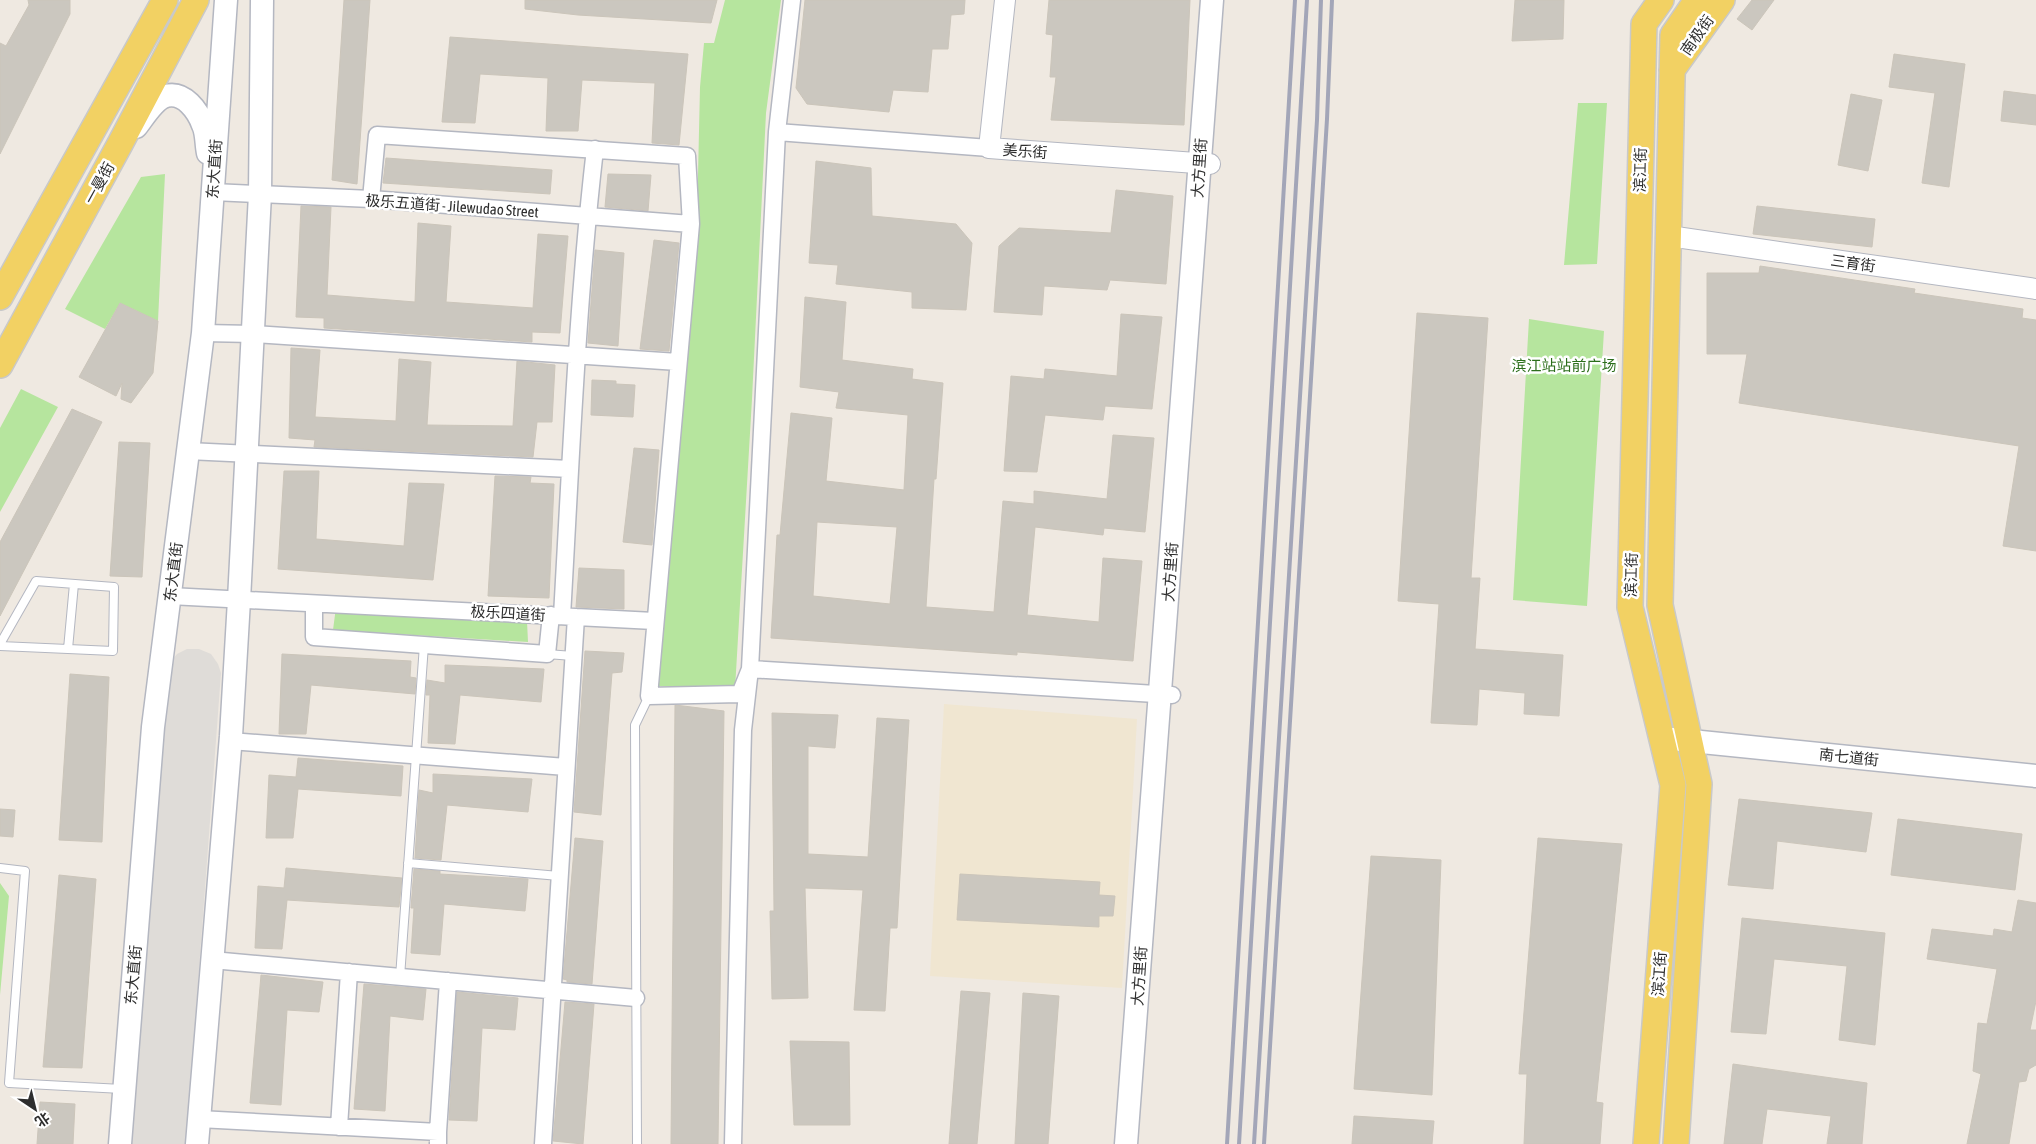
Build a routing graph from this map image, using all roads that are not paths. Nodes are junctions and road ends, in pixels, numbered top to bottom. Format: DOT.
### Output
graph roads {
  1 [pos="165,0"];
  2 [pos="196,0"];
  3 [pos="226,0"];
  4 [pos="262,0"];
  5 [pos="792,0"];
  6 [pos="1006,0"];
  7 [pos="1212,0"];
  8 [pos="1221,0"];
  9 [pos="1661,0"];
  10 [pos="1697,0"];
  11 [pos="1722,0"];
  12 [pos="155,12"];
  13 [pos="1644,12"];
  14 [pos="1673,35"];
  15 [pos="1672,70"];
  16 [pos="777,132"];
  17 [pos="120,144"];
  18 [pos="989,148"];
  19 [pos="595,149"];
  20 [pos="1205,164"];
  21 [pos="213,192"];
  22 [pos="260,194"];
  23 [pos="372,199"];
  24 [pos="587,216"];
  25 [pos="691,224"];
  26 [pos="1669,236"];
  27 [pos="2036,289"];
  28 [pos="0,297"];
  29 [pos="203,333"];
  30 [pos="254,334"];
  31 [pos="577,356"];
  32 [pos="678,362"];
  33 [pos="0,364"];
  34 [pos="188,451"];
  35 [pos="246,454"];
  36 [pos="570,469"];
  37 [pos="74,584"];
  38 [pos="170,596"];
  39 [pos="239,600"];
  40 [pos="314,604"];
  41 [pos="563,616"];
  42 [pos="654,620"];
  43 [pos="0,645"];
  44 [pos="424,645"];
  45 [pos="68,649"];
  46 [pos="548,654"];
  47 [pos="573,656"];
  48 [pos="750,669"];
  49 [pos="1166,695"];
  50 [pos="649,696"];
  51 [pos="1662,738"];
  52 [pos="230,741"];
  53 [pos="1689,741"];
  54 [pos="416,757"];
  55 [pos="566,767"];
  56 [pos="2036,776"];
  57 [pos="408,863"];
  58 [pos="0,868"];
  59 [pos="559,876"];
  60 [pos="212,960"];
  61 [pos="349,972"];
  62 [pos="400,977"];
  63 [pos="448,981"];
  64 [pos="552,991"];
  65 [pos="636,998"];
  66 [pos="0,1082"];
  67 [pos="9,1083"];
  68 [pos="124,1089"];
  69 [pos="199,1119"];
  70 [pos="339,1127"];
  71 [pos="438,1138"];
  72 [pos="120,1144"];
  73 [pos="197,1144"];
  74 [pos="543,1144"];
  75 [pos="637,1144"];
  76 [pos="733,1144"];
  77 [pos="1126,1144"];
  78 [pos="1139,1144"];
  79 [pos="1646,1144"];
  80 [pos="1676,1144"];
  1 -- 12 [label="main road, 一曼街"];
  2 -- 17 [label="main road, 一曼街"];
  3 -- 21 [label="main road, 东大直街"];
  4 -- 22 [label="main road"];
  5 -- 16 [label="street"];
  6 -- 18 [label="street, 美乐街"];
  7 -- 20 [label="main road, 大方里街"];
  8 -- 20 [label="main road, 大方里街"];
  9 -- 13 [label="main road"];
  10 -- 14 [label="main road, 南极街"];
  11 -- 15 [label="main road, 南极街"];
  12 -- 28 [label="main road, 一曼街"];
  13 -- 51 [label="main road, 滨江街"];
  14 -- 15 [label="main road, 滨江街"];
  15 -- 26 [label="main road, 滨江街"];
  16 -- 18 [label="street"];
  16 -- 48 [label="street"];
  17 -- 21 [label="main road"];
  17 -- 33 [label="main road, 一曼街"];
  18 -- 20 [label="street, 美乐街"];
  19 -- 23 [label="street"];
  19 -- 24 [label="street"];
  19 -- 25 [label="street"];
  20 -- 49 [label="main road, 大方里街"];
  21 -- 22 [label="street, 极乐五道街 - Jilewudao Street"];
  21 -- 29 [label="main road, 东大直街"];
  22 -- 23 [label="street, 极乐五道街 - Jilewudao Street"];
  22 -- 30 [label="main road"];
  23 -- 24 [label="street, 极乐五道街 - Jilewudao Street"];
  24 -- 25 [label="street, 极乐五道街 - Jilewudao Street"];
  24 -- 31 [label="street"];
  25 -- 32 [label="street"];
  26 -- 27 [label="street, 三育街"];
  26 -- 53 [label="main road, 滨江街"];
  29 -- 30 [label="street"];
  29 -- 34 [label="main road, 东大直街"];
  30 -- 31 [label="street"];
  30 -- 35 [label="main road"];
  31 -- 32 [label="street"];
  31 -- 36 [label="street"];
  32 -- 42 [label="street"];
  34 -- 35 [label="street"];
  34 -- 38 [label="main road, 东大直街"];
  35 -- 36 [label="street"];
  35 -- 39 [label="main road"];
  36 -- 41 [label="street"];
  37 -- 43 [label="lane"];
  37 -- 45 [label="lane"];
  37 -- 45 [label="lane"];
  38 -- 39 [label="street, 极乐四道街"];
  38 -- 68 [label="main road, 东大直街"];
  39 -- 40 [label="street, 极乐四道街"];
  39 -- 52 [label="main road"];
  40 -- 41 [label="street, 极乐四道街"];
  40 -- 44 [label="street"];
  41 -- 42 [label="street, 极乐四道街"];
  41 -- 46 [label="street"];
  41 -- 47 [label="street"];
  42 -- 50 [label="street"];
  43 -- 45 [label="lane"];
  44 -- 46 [label="street"];
  44 -- 54 [label="lane"];
  46 -- 47 [label="lane"];
  47 -- 55 [label="street"];
  48 -- 49 [label="street"];
  48 -- 50 [label="street"];
  48 -- 76 [label="street"];
  49 -- 77 [label="main road, 大方里街"];
  49 -- 78 [label="main road, 大方里街"];
  50 -- 65 [label="lane"];
  51 -- 53 [label="main road, 南七道街"];
  51 -- 79 [label="main road, 滨江街"];
  52 -- 54 [label="street"];
  52 -- 60 [label="main road"];
  53 -- 56 [label="main road, 南七道街"];
  53 -- 80 [label="main road, 滨江街"];
  54 -- 55 [label="street"];
  54 -- 57 [label="lane"];
  55 -- 59 [label="street"];
  57 -- 59 [label="lane"];
  57 -- 62 [label="lane"];
  58 -- 67 [label="lane"];
  59 -- 64 [label="street"];
  60 -- 61 [label="street"];
  60 -- 69 [label="main road"];
  61 -- 62 [label="street"];
  61 -- 70 [label="street"];
  62 -- 63 [label="street"];
  63 -- 64 [label="street"];
  63 -- 71 [label="street"];
  64 -- 65 [label="street"];
  64 -- 74 [label="street"];
  65 -- 75 [label="lane"];
  66 -- 67 [label="lane"];
  67 -- 68 [label="lane"];
  68 -- 72 [label="main road, 东大直街"];
  69 -- 70 [label="street"];
  69 -- 73 [label="main road"];
  70 -- 71 [label="street"];
}
